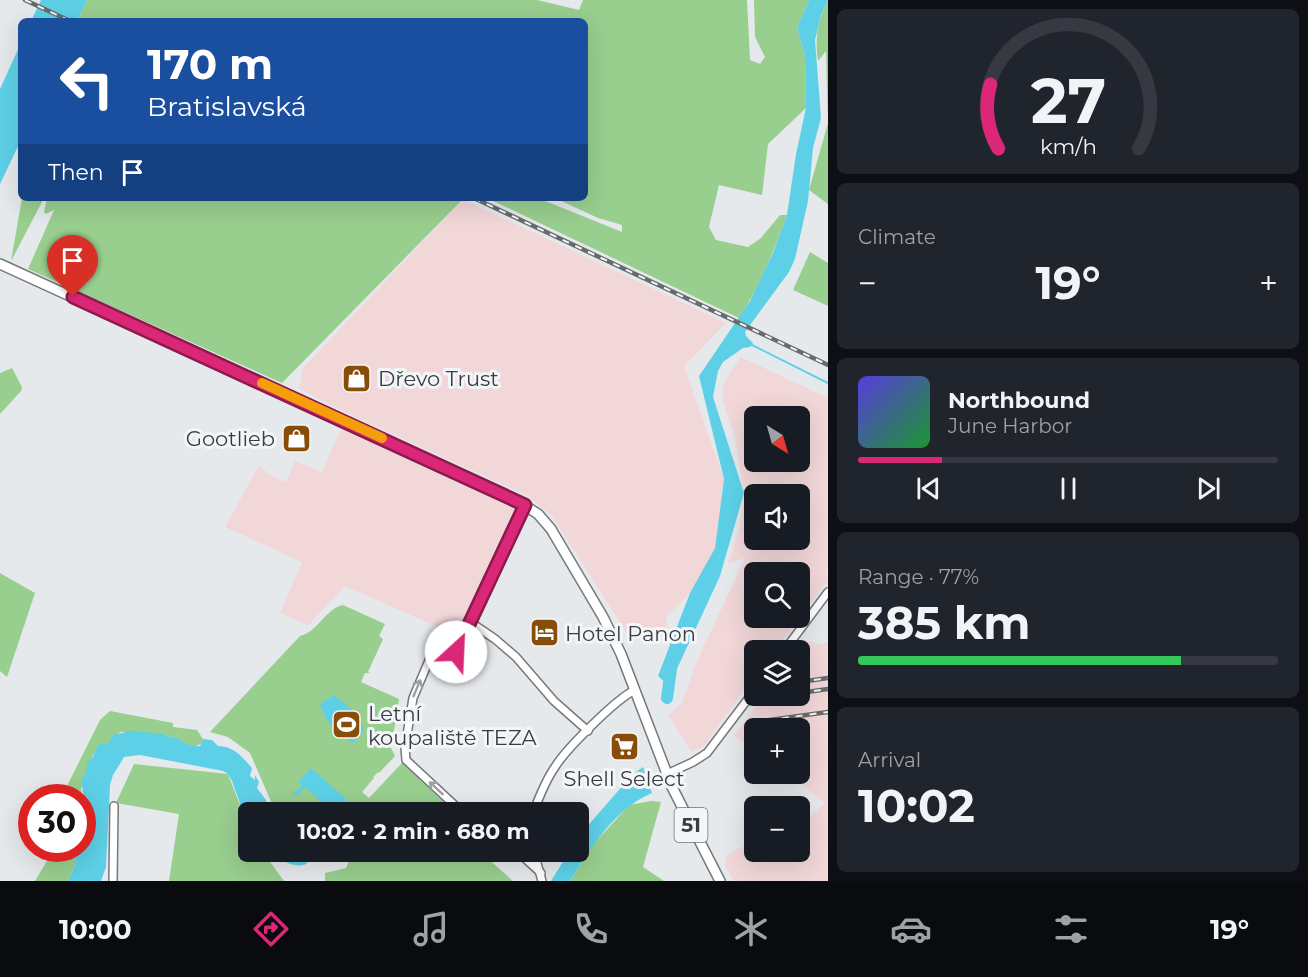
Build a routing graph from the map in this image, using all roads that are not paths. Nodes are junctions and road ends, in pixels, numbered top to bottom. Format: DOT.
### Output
graph roads {
  1 [pos="0,264"];
  2 [pos="525,505"];
  3 [pos="828,592"];
  4 [pos="470,622"];
  5 [pos="792,640"];
  6 [pos="635,690"];
  7 [pos="744,704"];
  8 [pos="588,731"];
  9 [pos="667,774"];
  10 [pos="451,802"];
  11 [pos="537,802"];
  12 [pos="114,806"];
  13 [pos="527,862"];
  14 [pos="537,862"];
  15 [pos="541,877"];
  16 [pos="113,881"];
  17 [pos="720,881"];
  1 -- 2 [label="main road, 51"];
  2 -- 4 [label="street"];
  2 -- 6 [label="main road, 51"];
  3 -- 5 [label="street"];
  4 -- 8 [label="street"];
  10 -- 4 [label="street, one-way"];
  6 -- 8 [label="street"];
  6 -- 9 [label="main road, 51"];
  7 -- 9 [label="street"];
  8 -- 11 [label="street"];
  9 -- 17 [label="main road, 51"];
  12 -- 16 [label="street"];
  13 -- 15 [label="street"];
  14 -- 15 [label="street"];
}
